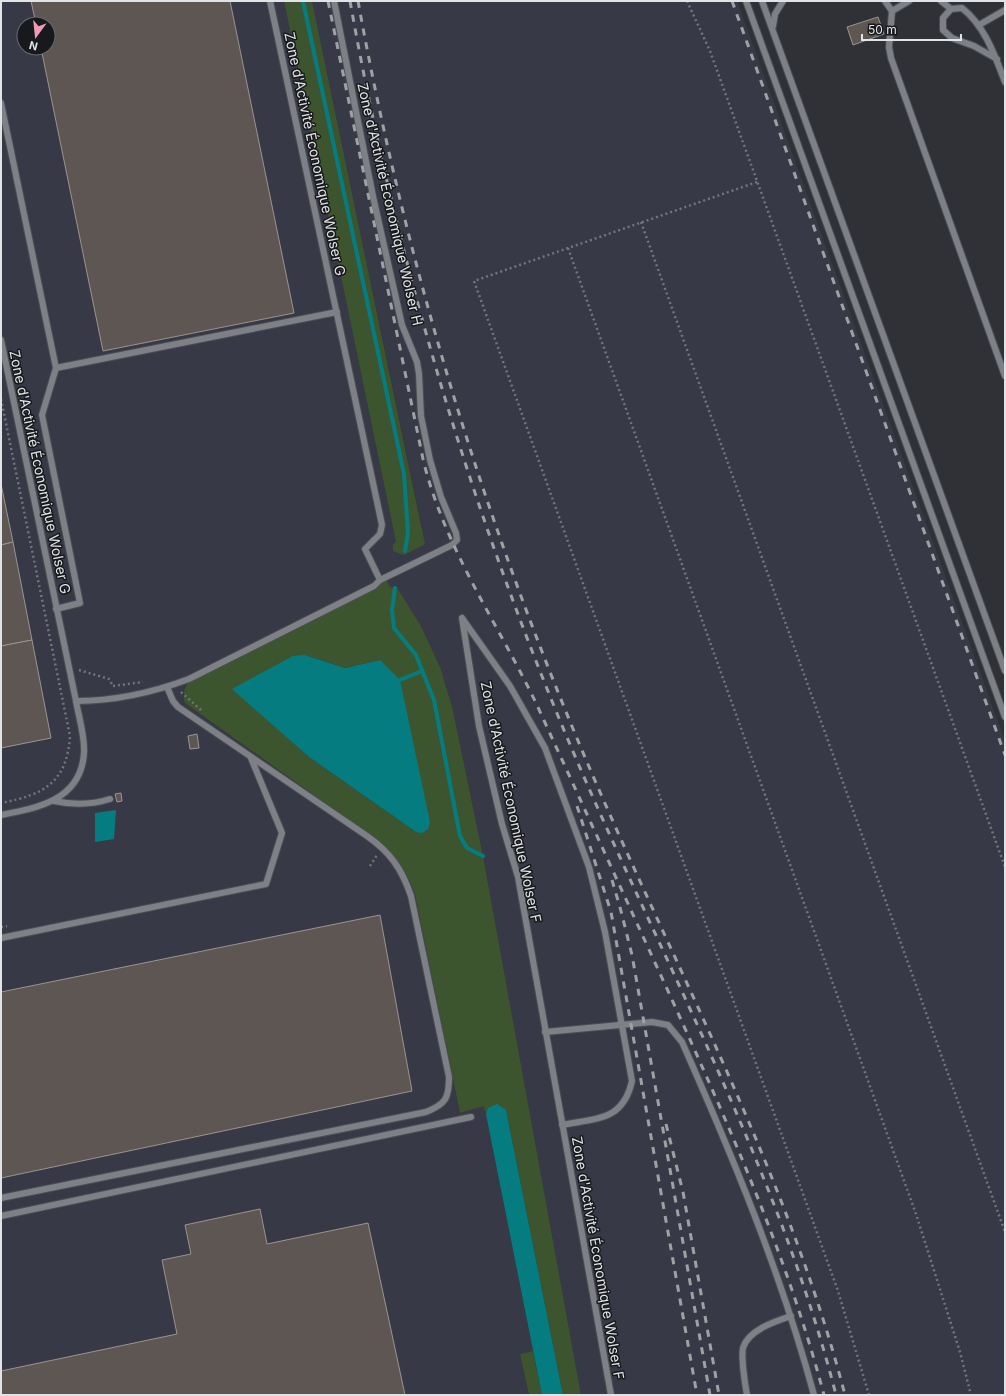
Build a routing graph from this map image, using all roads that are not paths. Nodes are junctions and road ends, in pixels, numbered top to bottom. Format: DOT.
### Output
graph roads {
  1 [pos="270,1"];
  2 [pos="334,1"];
  3 [pos="746,1"];
  4 [pos="762,1"];
  5 [pos="783,1"];
  6 [pos="885,1"];
  7 [pos="909,1"];
  8 [pos="940,1"];
  9 [pos="951,9"];
  10 [pos="892,10"];
  11 [pos="1005,10"];
  12 [pos="979,25"];
  13 [pos="773,28"];
  14 [pos="996,60"];
  15 [pos="1005,82"];
  16 [pos="1,103"];
  17 [pos="337,312"];
  18 [pos="1,340"];
  19 [pos="56,368"];
  20 [pos="1005,376"];
  21 [pos="382,578"];
  22 [pos="56,609"];
  23 [pos="1005,671"];
  24 [pos="167,687"];
  25 [pos="76,701"];
  26 [pos="1005,717"];
  27 [pos="251,758"];
  28 [pos="110,799"];
  29 [pos="54,801"];
  30 [pos="1,815"];
  31 [pos="1,938"];
  32 [pos="622,1024"];
  33 [pos="545,1032"];
  34 [pos="471,1117"];
  35 [pos="562,1125"];
  36 [pos="1,1198"];
  37 [pos="1,1216"];
  38 [pos="791,1316"];
  39 [pos="611,1395"];
  40 [pos="747,1395"];
  41 [pos="814,1395"];
  1 -- 17 [label="lane, Zone d'Activité Économique Wolser G"];
  2 -- 21 [label="lane, Zone d'Activité Économique Wolser H"];
  3 -- 26 [label="lane"];
  4 -- 13 [label="lane"];
  5 -- 13 [label="lane"];
  6 -- 10 [label="lane"];
  7 -- 10 [label="lane"];
  8 -- 9 [label="lane"];
  9 -- 12 [label="lane"];
  9 -- 14 [label="lane"];
  10 -- 20 [label="lane"];
  11 -- 12 [label="lane"];
  12 -- 14 [label="lane"];
  13 -- 23 [label="lane"];
  14 -- 15 [label="lane"];
  16 -- 19 [label="lane, Zone d'Activité Économique Wolser G"];
  17 -- 19 [label="lane"];
  17 -- 21 [label="lane, Zone d'Activité Économique Wolser G"];
  18 -- 22 [label="lane, Zone d'Activité Économique Wolser G"];
  19 -- 22 [label="lane, Zone d'Activité Économique Wolser G"];
  21 -- 24 [label="lane"];
  22 -- 25 [label="lane, Zone d'Activité Économique Wolser G"];
  24 -- 25 [label="lane"];
  24 -- 27 [label="lane"];
  25 -- 29 [label="lane, Zone d'Activité Économique Wolser G"];
  27 -- 31 [label="lane"];
  27 -- 36 [label="lane"];
  28 -- 29 [label="lane"];
  29 -- 30 [label="lane, Zone d'Activité Économique Wolser G"];
  32 -- 33 [label="lane"];
  32 -- 33 [label="lane, Zone d'Activité Économique Wolser F"];
  32 -- 35 [label="lane, Zone d'Activité Économique Wolser F"];
  32 -- 38 [label="lane"];
  33 -- 35 [label="lane, Zone d'Activité Économique Wolser F"];
  34 -- 37 [label="lane"];
  35 -- 39 [label="lane, Zone d'Activité Économique Wolser F"];
  38 -- 40 [label="lane"];
  38 -- 41 [label="lane"];
}
